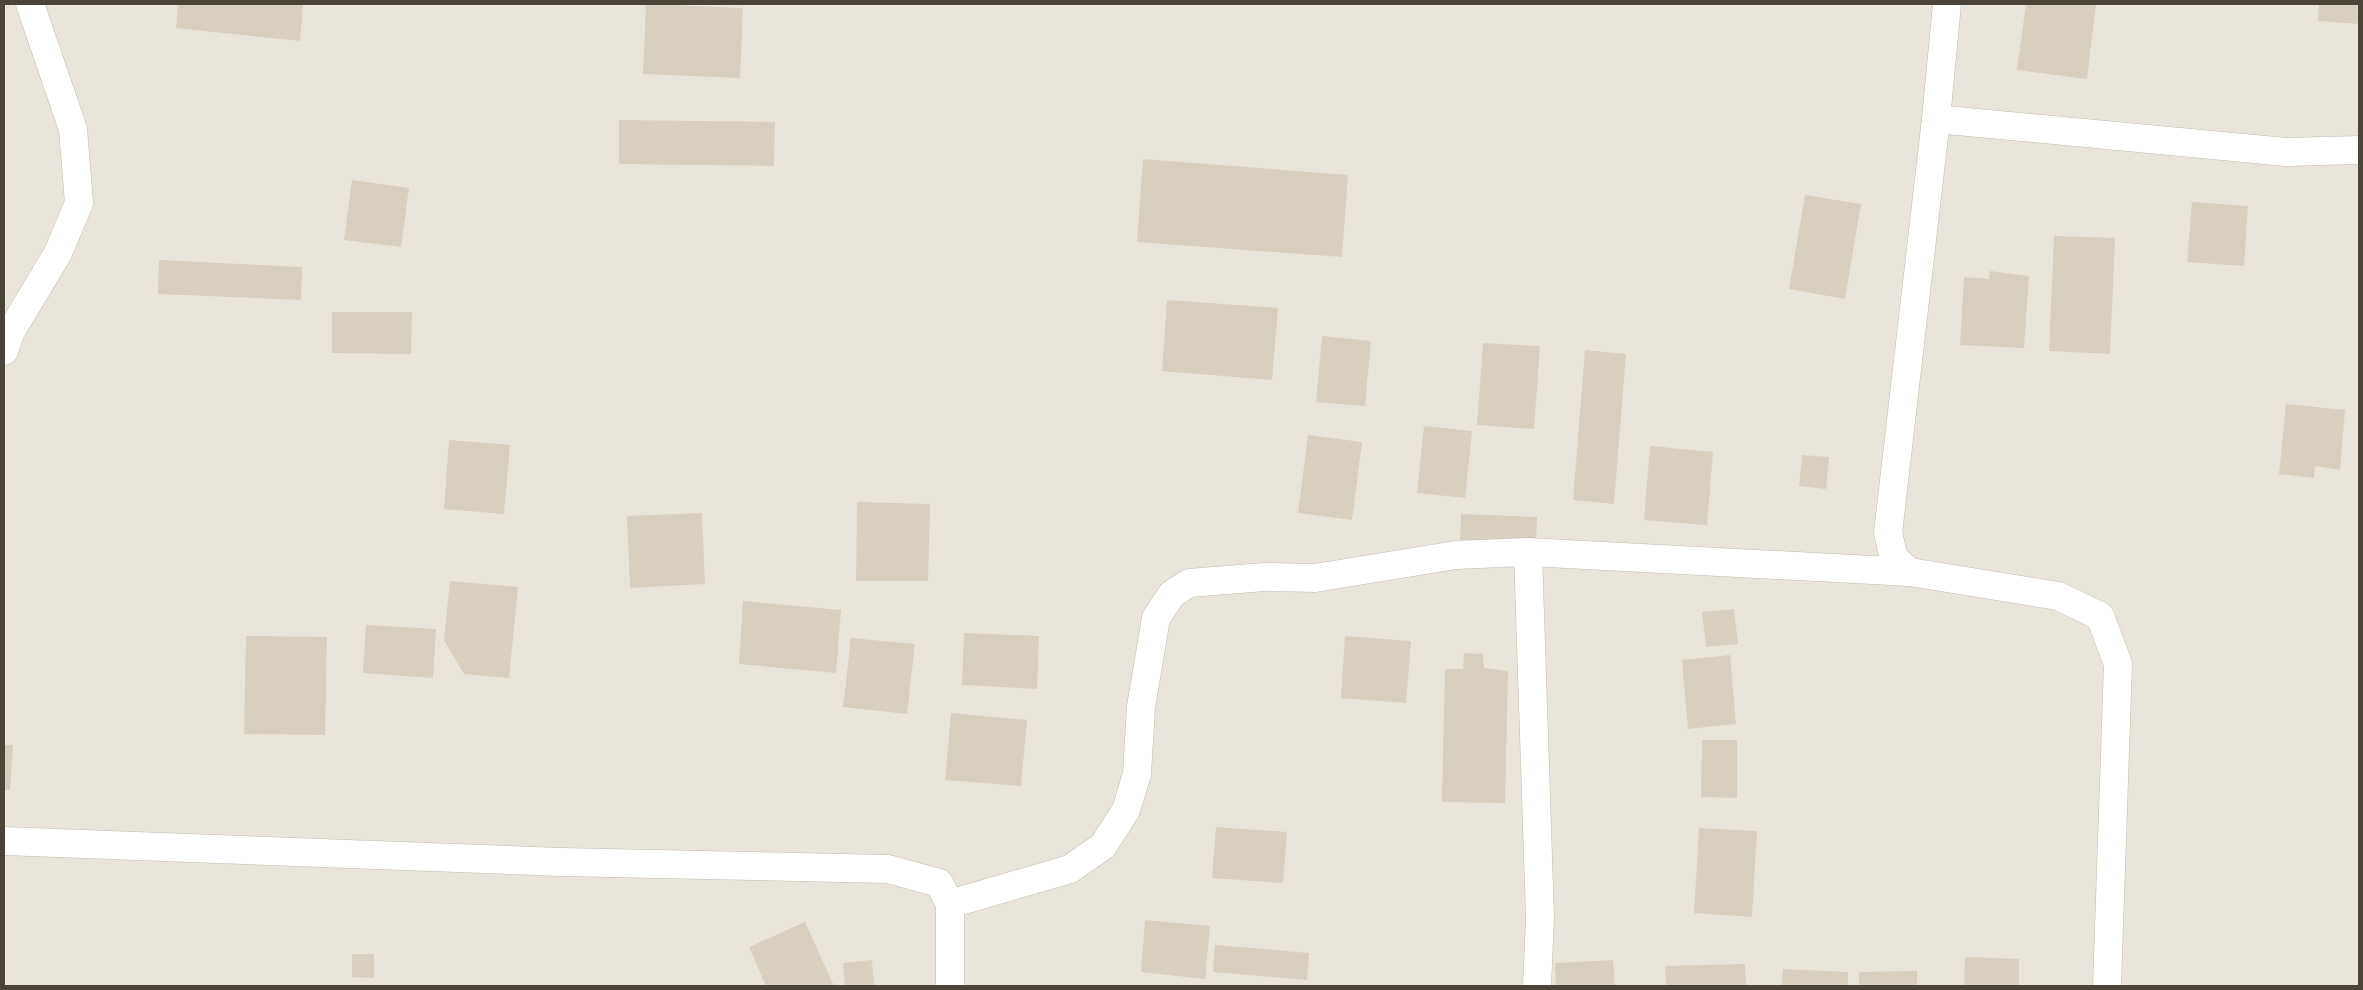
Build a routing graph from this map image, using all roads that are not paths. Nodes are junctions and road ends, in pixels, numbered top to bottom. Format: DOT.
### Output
graph roads {
  1 [pos="30,4"];
  2 [pos="1947,4"];
  3 [pos="1936,119"];
  4 [pos="2359,150"];
  5 [pos="4,351"];
  6 [pos="1528,552"];
  7 [pos="1910,572"];
  8 [pos="4,841"];
  9 [pos="950,904"];
  10 [pos="950,986"];
  11 [pos="1537,986"];
  12 [pos="2107,986"];
  1 -- 5 [label="street"];
  2 -- 3 [label="street"];
  3 -- 4 [label="street"];
  3 -- 7 [label="street"];
  6 -- 7 [label="street"];
  6 -- 9 [label="street"];
  6 -- 11 [label="street"];
  7 -- 12 [label="street"];
  8 -- 9 [label="street"];
  9 -- 10 [label="street"];
}
